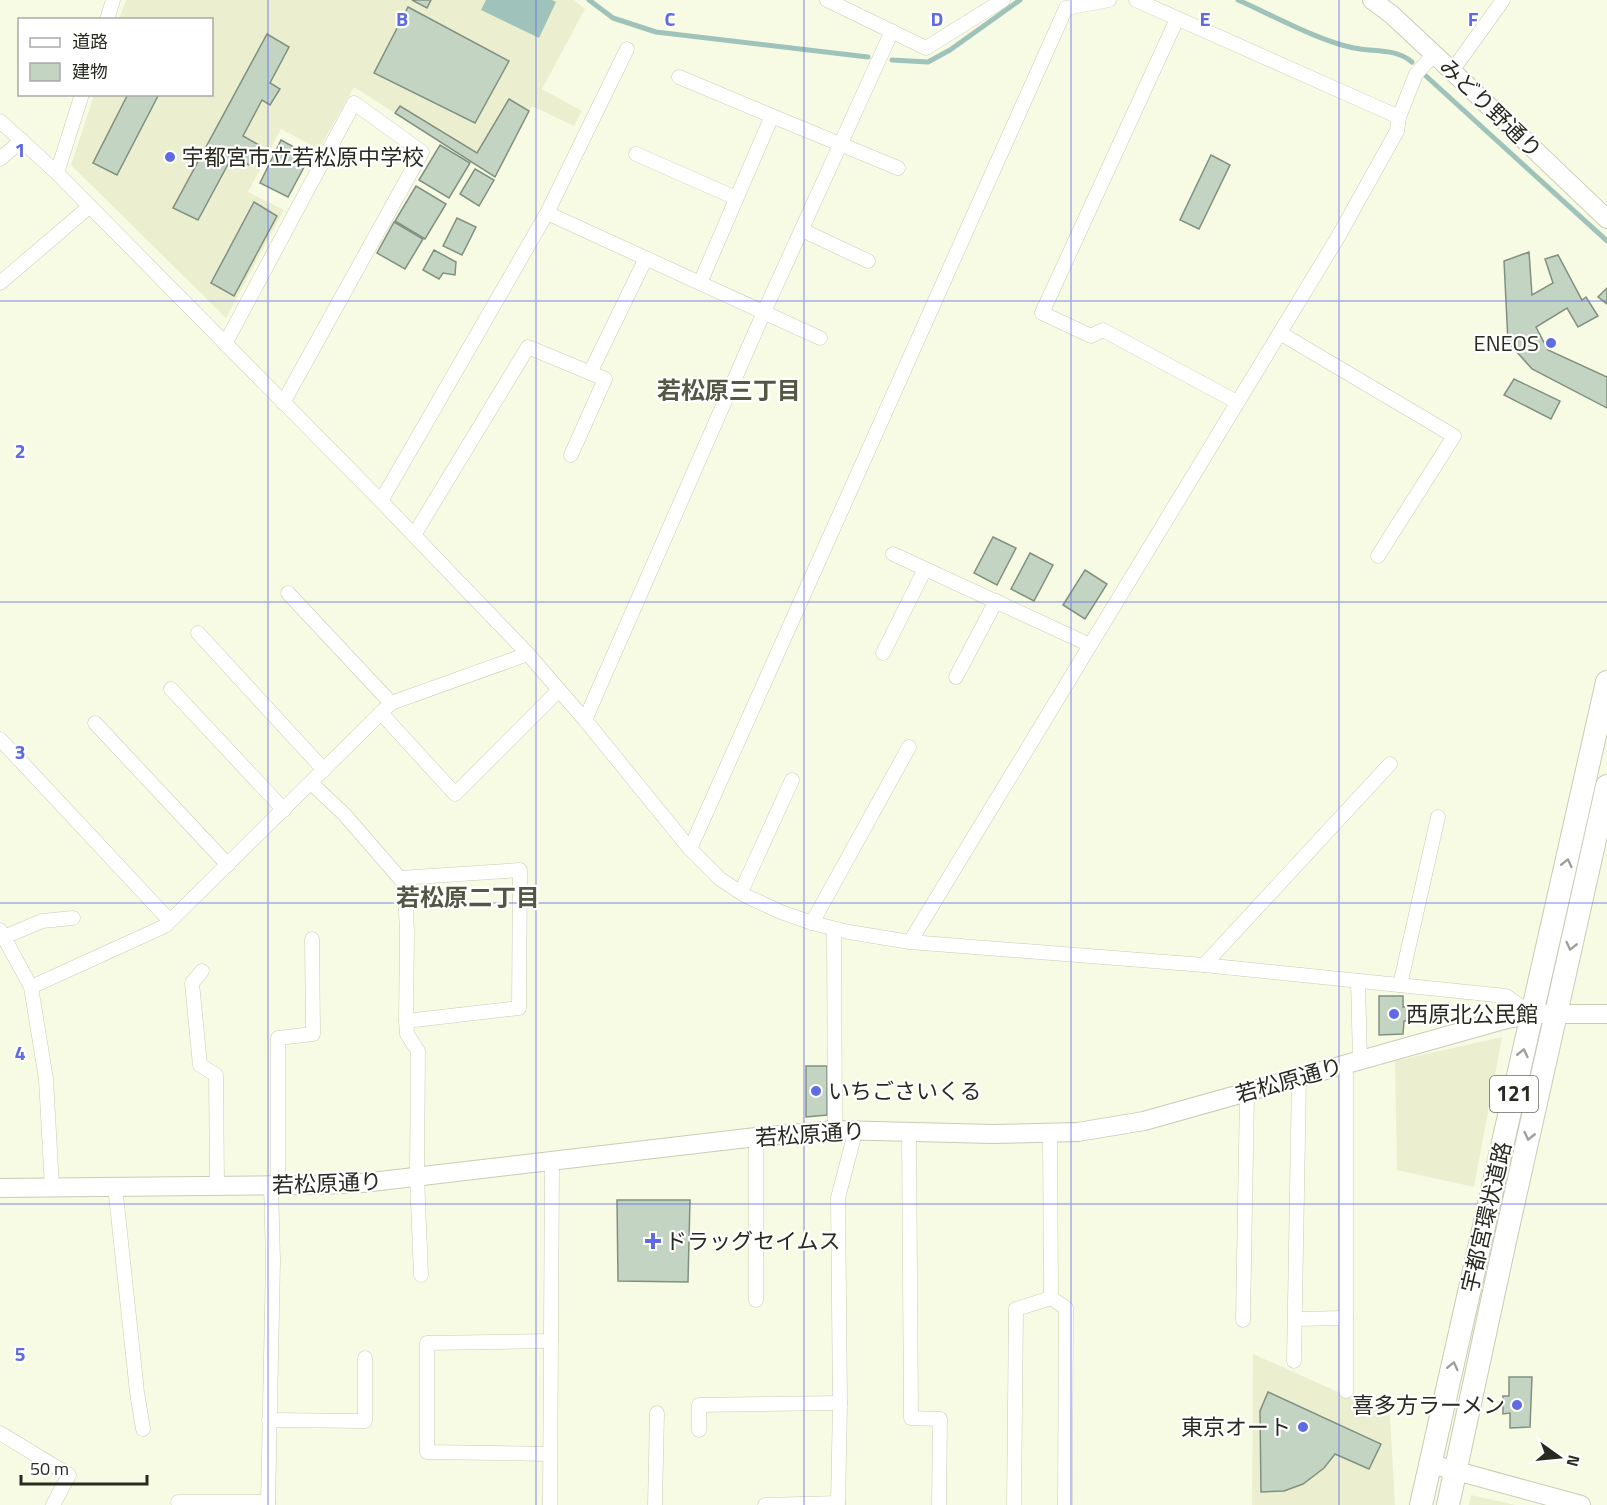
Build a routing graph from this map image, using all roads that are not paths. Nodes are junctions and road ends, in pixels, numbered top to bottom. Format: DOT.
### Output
graph roads {
  1 [pos="113,0"];
  2 [pos="827,0"];
  3 [pos="1003,0"];
  4 [pos="1109,0"];
  5 [pos="1136,0"];
  6 [pos="1372,0"];
  7 [pos="1503,0"];
  8 [pos="108,18"];
  9 [pos="1177,19"];
  10 [pos="892,31"];
  11 [pos="627,49"];
  12 [pos="1434,54"];
  13 [pos="1452,71"];
  14 [pos="679,77"];
  15 [pos="81,96"];
  16 [pos="772,116"];
  17 [pos="1399,117"];
  18 [pos="0,121"];
  19 [pos="22,140"];
  20 [pos="840,144"];
  21 [pos="636,154"];
  22 [pos="0,159"];
  23 [pos="898,168"];
  24 [pos="57,173"];
  25 [pos="736,198"];
  26 [pos="89,207"];
  27 [pos="547,213"];
  28 [pos="1607,219"];
  29 [pos="802,230"];
  30 [pos="646,258"];
  31 [pos="868,261"];
  32 [pos="0,283"];
  33 [pos="700,283"];
  34 [pos="764,312"];
  35 [pos="1280,333"];
  36 [pos="820,338"];
  37 [pos="225,344"];
  38 [pos="590,373"];
  39 [pos="1237,402"];
  40 [pos="284,403"];
  41 [pos="571,455"];
  42 [pos="381,501"];
  43 [pos="414,535"];
  44 [pos="893,554"];
  45 [pos="1378,556"];
  46 [pos="925,569"];
  47 [pos="288,593"];
  48 [pos="996,601"];
  49 [pos="198,633"];
  50 [pos="1090,645"];
  51 [pos="883,653"];
  52 [pos="528,654"];
  53 [pos="956,677"];
  54 [pos="1607,682"];
  55 [pos="171,689"];
  56 [pos="559,690"];
  57 [pos="391,703"];
  58 [pos="381,713"];
  59 [pos="585,720"];
  60 [pos="95,723"];
  61 [pos="0,740"];
  62 [pos="909,747"];
  63 [pos="1390,764"];
  64 [pos="324,770"];
  65 [pos="792,780"];
  66 [pos="311,783"];
  67 [pos="1607,786"];
  68 [pos="285,810"];
  69 [pos="1438,817"];
  70 [pos="690,849"];
  71 [pos="228,865"];
  72 [pos="400,879"];
  73 [pos="741,892"];
  74 [pos="74,918"];
  75 [pos="170,921"];
  76 [pos="812,923"];
  77 [pos="834,929"];
  78 [pos="2,934"];
  79 [pos="312,939"];
  80 [pos="910,942"];
  81 [pos="1204,965"];
  82 [pos="202,971"];
  83 [pos="1359,981"];
  84 [pos="1400,985"];
  85 [pos="31,987"];
  86 [pos="1532,1014"];
  87 [pos="1607,1014"];
  88 [pos="1556,1015"];
  89 [pos="406,1022"];
  90 [pos="1353,1062"];
  91 [pos="1299,1078"];
  92 [pos="1246,1093"];
  93 [pos="856,1129"];
  94 [pos="835,1130"];
  95 [pos="909,1131"];
  96 [pos="1050,1134"];
  97 [pos="756,1137"];
  98 [pos="552,1162"];
  99 [pos="417,1177"];
  100 [pos="275,1185"];
  101 [pos="115,1186"];
  102 [pos="217,1186"];
  103 [pos="52,1187"];
  104 [pos="0,1188"];
  105 [pos="421,1275"];
  106 [pos="1051,1299"];
  107 [pos="756,1300"];
  108 [pos="1294,1318"];
  109 [pos="1346,1318"];
  110 [pos="1243,1320"];
  111 [pos="551,1341"];
  112 [pos="365,1358"];
  113 [pos="1294,1361"];
  114 [pos="1346,1391"];
  115 [pos="840,1403"];
  116 [pos="657,1413"];
  117 [pos="269,1420"];
  118 [pos="143,1429"];
  119 [pos="699,1430"];
  120 [pos="0,1433"];
  121 [pos="550,1454"];
  122 [pos="1431,1464"];
  123 [pos="1456,1470"];
  124 [pos="178,1502"];
  125 [pos="268,1504"];
  126 [pos="838,1504"];
  127 [pos="53,1505"];
  128 [pos="550,1505"];
  129 [pos="655,1505"];
  130 [pos="765,1505"];
  131 [pos="939,1505"];
  132 [pos="1014,1505"];
  133 [pos="1065,1505"];
  134 [pos="1421,1505"];
  135 [pos="1448,1505"];
  136 [pos="1581,1505"];
  1 -- 8 [label="street"];
  2 -- 10 [label="street"];
  3 -- 10 [label="street"];
  4 -- 70 [label="street"];
  5 -- 9 [label="street"];
  6 -- 12 [label="street, みどり野通り"];
  7 -- 13 [label="street"];
  9 -- 17 [label="street"];
  9 -- 39 [label="street"];
  10 -- 20 [label="street"];
  11 -- 27 [label="street"];
  12 -- 13 [label="street, みどり野通り"];
  12 -- 17 [label="street"];
  13 -- 28 [label="street, みどり野通り"];
  14 -- 16 [label="street"];
  15 -- 24 [label="street"];
  16 -- 20 [label="street"];
  16 -- 25 [label="street"];
  17 -- 35 [label="street"];
  18 -- 19 [label="street"];
  19 -- 22 [label="street"];
  19 -- 24 [label="street"];
  20 -- 23 [label="street"];
  20 -- 29 [label="street"];
  21 -- 25 [label="street"];
  24 -- 26 [label="street"];
  25 -- 33 [label="street"];
  26 -- 32 [label="street"];
  26 -- 37 [label="street"];
  27 -- 30 [label="street"];
  27 -- 42 [label="street"];
  29 -- 31 [label="street"];
  29 -- 34 [label="street"];
  30 -- 33 [label="street"];
  30 -- 38 [label="street"];
  33 -- 34 [label="street"];
  34 -- 36 [label="street"];
  34 -- 59 [label="street"];
  35 -- 39 [label="street"];
  35 -- 45 [label="street"];
  37 -- 40 [label="street"];
  37 -- 40 [label="street"];
  38 -- 41 [label="street"];
  38 -- 43 [label="street"];
  39 -- 50 [label="street"];
  40 -- 42 [label="street"];
  42 -- 43 [label="street"];
  43 -- 52 [label="street"];
  44 -- 46 [label="street"];
  46 -- 48 [label="street"];
  46 -- 51 [label="street"];
  47 -- 57 [label="street"];
  48 -- 50 [label="street"];
  48 -- 53 [label="street"];
  49 -- 64 [label="street"];
  50 -- 80 [label="street"];
  52 -- 56 [label="street"];
  52 -- 57 [label="street"];
  86 -- 54 [label="highway, 宇都宮環状道路 / 121, one-way"];
  55 -- 68 [label="street"];
  56 -- 58 [label="street"];
  56 -- 59 [label="street"];
  57 -- 58 [label="street"];
  58 -- 64 [label="street"];
  59 -- 70 [label="street"];
  60 -- 71 [label="street"];
  61 -- 75 [label="street"];
  62 -- 76 [label="street"];
  63 -- 81 [label="street"];
  64 -- 66 [label="street"];
  65 -- 73 [label="street"];
  66 -- 68 [label="street"];
  66 -- 72 [label="street"];
  67 -- 88 [label="highway, 宇都宮環状道路 / 121, one-way"];
  68 -- 71 [label="street"];
  69 -- 84 [label="street"];
  70 -- 73 [label="street"];
  71 -- 75 [label="street"];
  72 -- 89 [label="street"];
  72 -- 89 [label="street"];
  73 -- 76 [label="street"];
  74 -- 78 [label="street"];
  75 -- 85 [label="street"];
  76 -- 77 [label="street"];
  77 -- 80 [label="street"];
  77 -- 94 [label="street"];
  78 -- 85 [label="street"];
  79 -- 100 [label="street"];
  80 -- 81 [label="street"];
  81 -- 83 [label="street"];
  82 -- 102 [label="street"];
  83 -- 84 [label="street"];
  83 -- 90 [label="street"];
  84 -- 86 [label="street"];
  85 -- 103 [label="street"];
  86 -- 88 [label="street, 若松原通り"];
  86 -- 90 [label="street, 若松原通り"];
  122 -- 86 [label="highway, 宇都宮環状道路 / 121, one-way"];
  87 -- 88 [label="street, 若松原通り"];
  88 -- 123 [label="highway, 宇都宮環状道路 / 121, one-way"];
  89 -- 99 [label="street"];
  90 -- 91 [label="street, 若松原通り"];
  90 -- 109 [label="street"];
  91 -- 92 [label="street, 若松原通り"];
  91 -- 108 [label="street"];
  92 -- 96 [label="street, 若松原通り"];
  92 -- 110 [label="street"];
  93 -- 94 [label="street, 若松原通り"];
  93 -- 95 [label="street, 若松原通り"];
  93 -- 115 [label="street"];
  94 -- 97 [label="street, 若松原通り"];
  95 -- 96 [label="street, 若松原通り"];
  95 -- 131 [label="street"];
  96 -- 106 [label="street"];
  97 -- 98 [label="street, 若松原通り"];
  97 -- 107 [label="street"];
  98 -- 99 [label="street, 若松原通り"];
  98 -- 111 [label="street"];
  99 -- 100 [label="street, 若松原通り"];
  99 -- 105 [label="street"];
  100 -- 102 [label="street, 若松原通り"];
  100 -- 117 [label="street"];
  101 -- 102 [label="street, 若松原通り"];
  101 -- 103 [label="street, 若松原通り"];
  101 -- 118 [label="street"];
  103 -- 104 [label="street, 若松原通り"];
  106 -- 132 [label="street"];
  106 -- 133 [label="street"];
  108 -- 109 [label="street"];
  108 -- 113 [label="street"];
  109 -- 114 [label="street"];
  111 -- 121 [label="street"];
  111 -- 121 [label="street"];
  112 -- 117 [label="street"];
  115 -- 119 [label="street"];
  115 -- 126 [label="street"];
  116 -- 129 [label="street"];
  117 -- 125 [label="street"];
  120 -- 127 [label="street"];
  121 -- 128 [label="street"];
  122 -- 123 [label="street"];
  122 -- 134 [label="highway, 宇都宮環状道路 / 121"];
  123 -- 135 [label="highway, 宇都宮環状道路 / 121"];
  123 -- 136 [label="street"];
  124 -- 125 [label="street"];
  126 -- 130 [label="street"];
}
